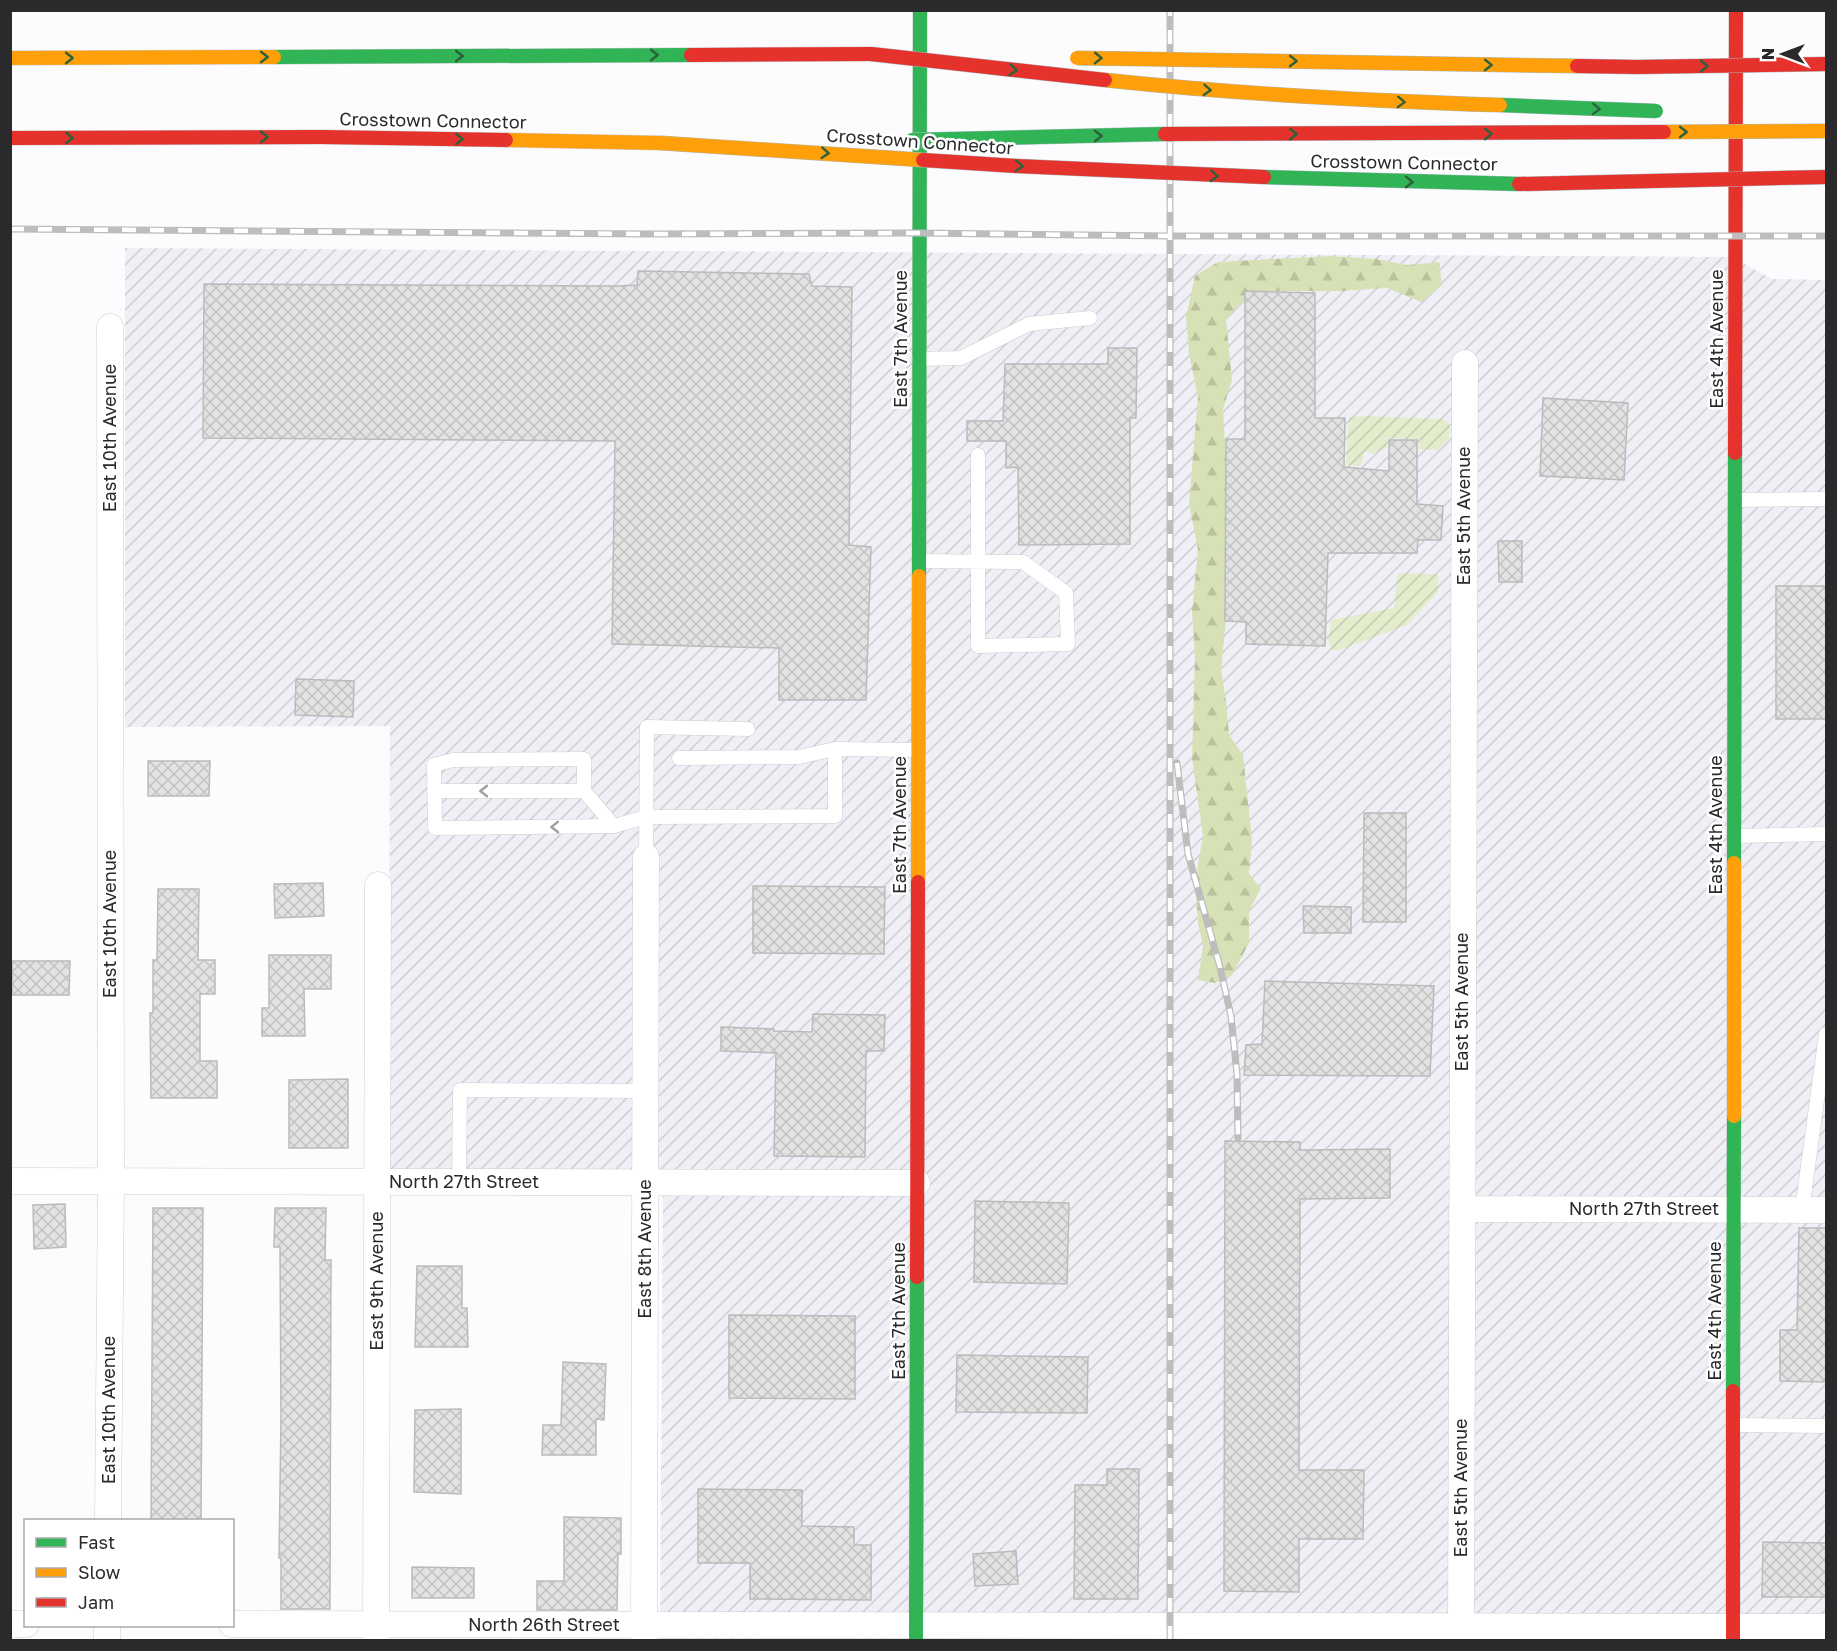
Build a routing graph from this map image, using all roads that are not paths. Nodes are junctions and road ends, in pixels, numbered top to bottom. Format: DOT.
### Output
graph roads {
  1 [pos="920,10"];
  2 [pos="1736,10"];
  3 [pos="871,54"];
  4 [pos="1015,57"];
  5 [pos="1063,57"];
  6 [pos="10,58"];
  7 [pos="1827,64"];
  8 [pos="1666,111"];
  9 [pos="1724,112"];
  10 [pos="1746,113"];
  11 [pos="1827,131"];
  12 [pos="10,138"];
  13 [pos="899,140"];
  14 [pos="840,141"];
  15 [pos="662,142"];
  16 [pos="1827,177"];
  17 [pos="1090,318"];
  18 [pos="110,327"];
  19 [pos="919,359"];
  20 [pos="1465,363"];
  21 [pos="978,455"];
  22 [pos="1827,499"];
  23 [pos="1735,500"];
  24 [pos="919,561"];
  25 [pos="978,561"];
  26 [pos="748,729"];
  27 [pos="835,749"];
  28 [pos="918,750"];
  29 [pos="679,758"];
  30 [pos="434,791"];
  31 [pos="584,791"];
  32 [pos="646,817"];
  33 [pos="614,826"];
  34 [pos="1827,834"];
  35 [pos="1734,836"];
  36 [pos="646,857"];
  37 [pos="378,885"];
  38 [pos="1827,1034"];
  39 [pos="645,1091"];
  40 [pos="10,1181"];
  41 [pos="111,1181"];
  42 [pos="377,1182"];
  43 [pos="459,1182"];
  44 [pos="645,1183"];
  45 [pos="917,1183"];
  46 [pos="1462,1209"];
  47 [pos="1733,1210"];
  48 [pos="1814,1210"];
  49 [pos="1733,1425"];
  50 [pos="1827,1426"];
  51 [pos="108,1519"];
  52 [pos="234,1624"];
  53 [pos="1827,1628"];
  54 [pos="376,1632"];
  55 [pos="644,1633"];
  56 [pos="916,1633"];
  57 [pos="1461,1634"];
  58 [pos="1733,1634"];
  1 -- 19 [label="main road, East 7th Avenue"];
  2 -- 23 [label="main road, East 4th Avenue"];
  3 -- 4 [label="main road, bridge"];
  6 -- 3 [label="main road, one-way"];
  3 -- 8 [label="main road, one-way, bridge"];
  5 -- 7 [label="main road, one-way, bridge"];
  9 -- 10 [label="main road"];
  13 -- 11 [label="main road, one-way, bridge"];
  12 -- 15 [label="main road, Crosstown Connector, one-way"];
  14 -- 15 [label="main road, bridge"];
  15 -- 16 [label="main road, Crosstown Connector, one-way, bridge"];
  17 -- 19 [label="lane"];
  18 -- 41 [label="street, East 10th Avenue"];
  19 -- 24 [label="main road, East 7th Avenue"];
  20 -- 46 [label="street, East 5th Avenue"];
  21 -- 25 [label="lane"];
  22 -- 23 [label="lane"];
  23 -- 35 [label="main road, East 4th Avenue"];
  24 -- 25 [label="lane"];
  24 -- 28 [label="main road, East 7th Avenue"];
  25 -- 25 [label="lane"];
  26 -- 32 [label="lane"];
  27 -- 28 [label="lane"];
  27 -- 29 [label="lane"];
  27 -- 32 [label="lane"];
  28 -- 45 [label="main road, East 7th Avenue"];
  31 -- 30 [label="lane, one-way"];
  30 -- 31 [label="lane"];
  33 -- 30 [label="lane, one-way"];
  31 -- 33 [label="lane"];
  32 -- 33 [label="lane"];
  32 -- 36 [label="lane"];
  34 -- 35 [label="lane"];
  35 -- 47 [label="main road, East 4th Avenue"];
  36 -- 39 [label="street, East 8th Avenue"];
  37 -- 42 [label="street, East 9th Avenue"];
  38 -- 48 [label="lane"];
  39 -- 43 [label="lane"];
  39 -- 44 [label="street, East 8th Avenue"];
  40 -- 41 [label="street, North 27th Street"];
  41 -- 42 [label="street, North 27th Street"];
  41 -- 51 [label="street, East 10th Avenue"];
  42 -- 43 [label="street, North 27th Street"];
  42 -- 54 [label="street, East 9th Avenue"];
  43 -- 44 [label="street, North 27th Street"];
  44 -- 45 [label="street, North 27th Street"];
  44 -- 55 [label="street, East 8th Avenue"];
  45 -- 56 [label="main road, East 7th Avenue"];
  46 -- 47 [label="street, North 27th Street"];
  46 -- 57 [label="street, East 5th Avenue"];
  47 -- 48 [label="street, North 27th Street"];
  47 -- 49 [label="main road, East 4th Avenue"];
  49 -- 50 [label="lane"];
  49 -- 58 [label="main road, East 4th Avenue"];
  52 -- 54 [label="street, North 26th Street"];
  53 -- 58 [label="street, North 26th Street"];
  54 -- 55 [label="street, North 26th Street"];
  55 -- 56 [label="street, North 26th Street"];
  56 -- 57 [label="street, North 26th Street"];
  57 -- 58 [label="street, North 26th Street"];
}
